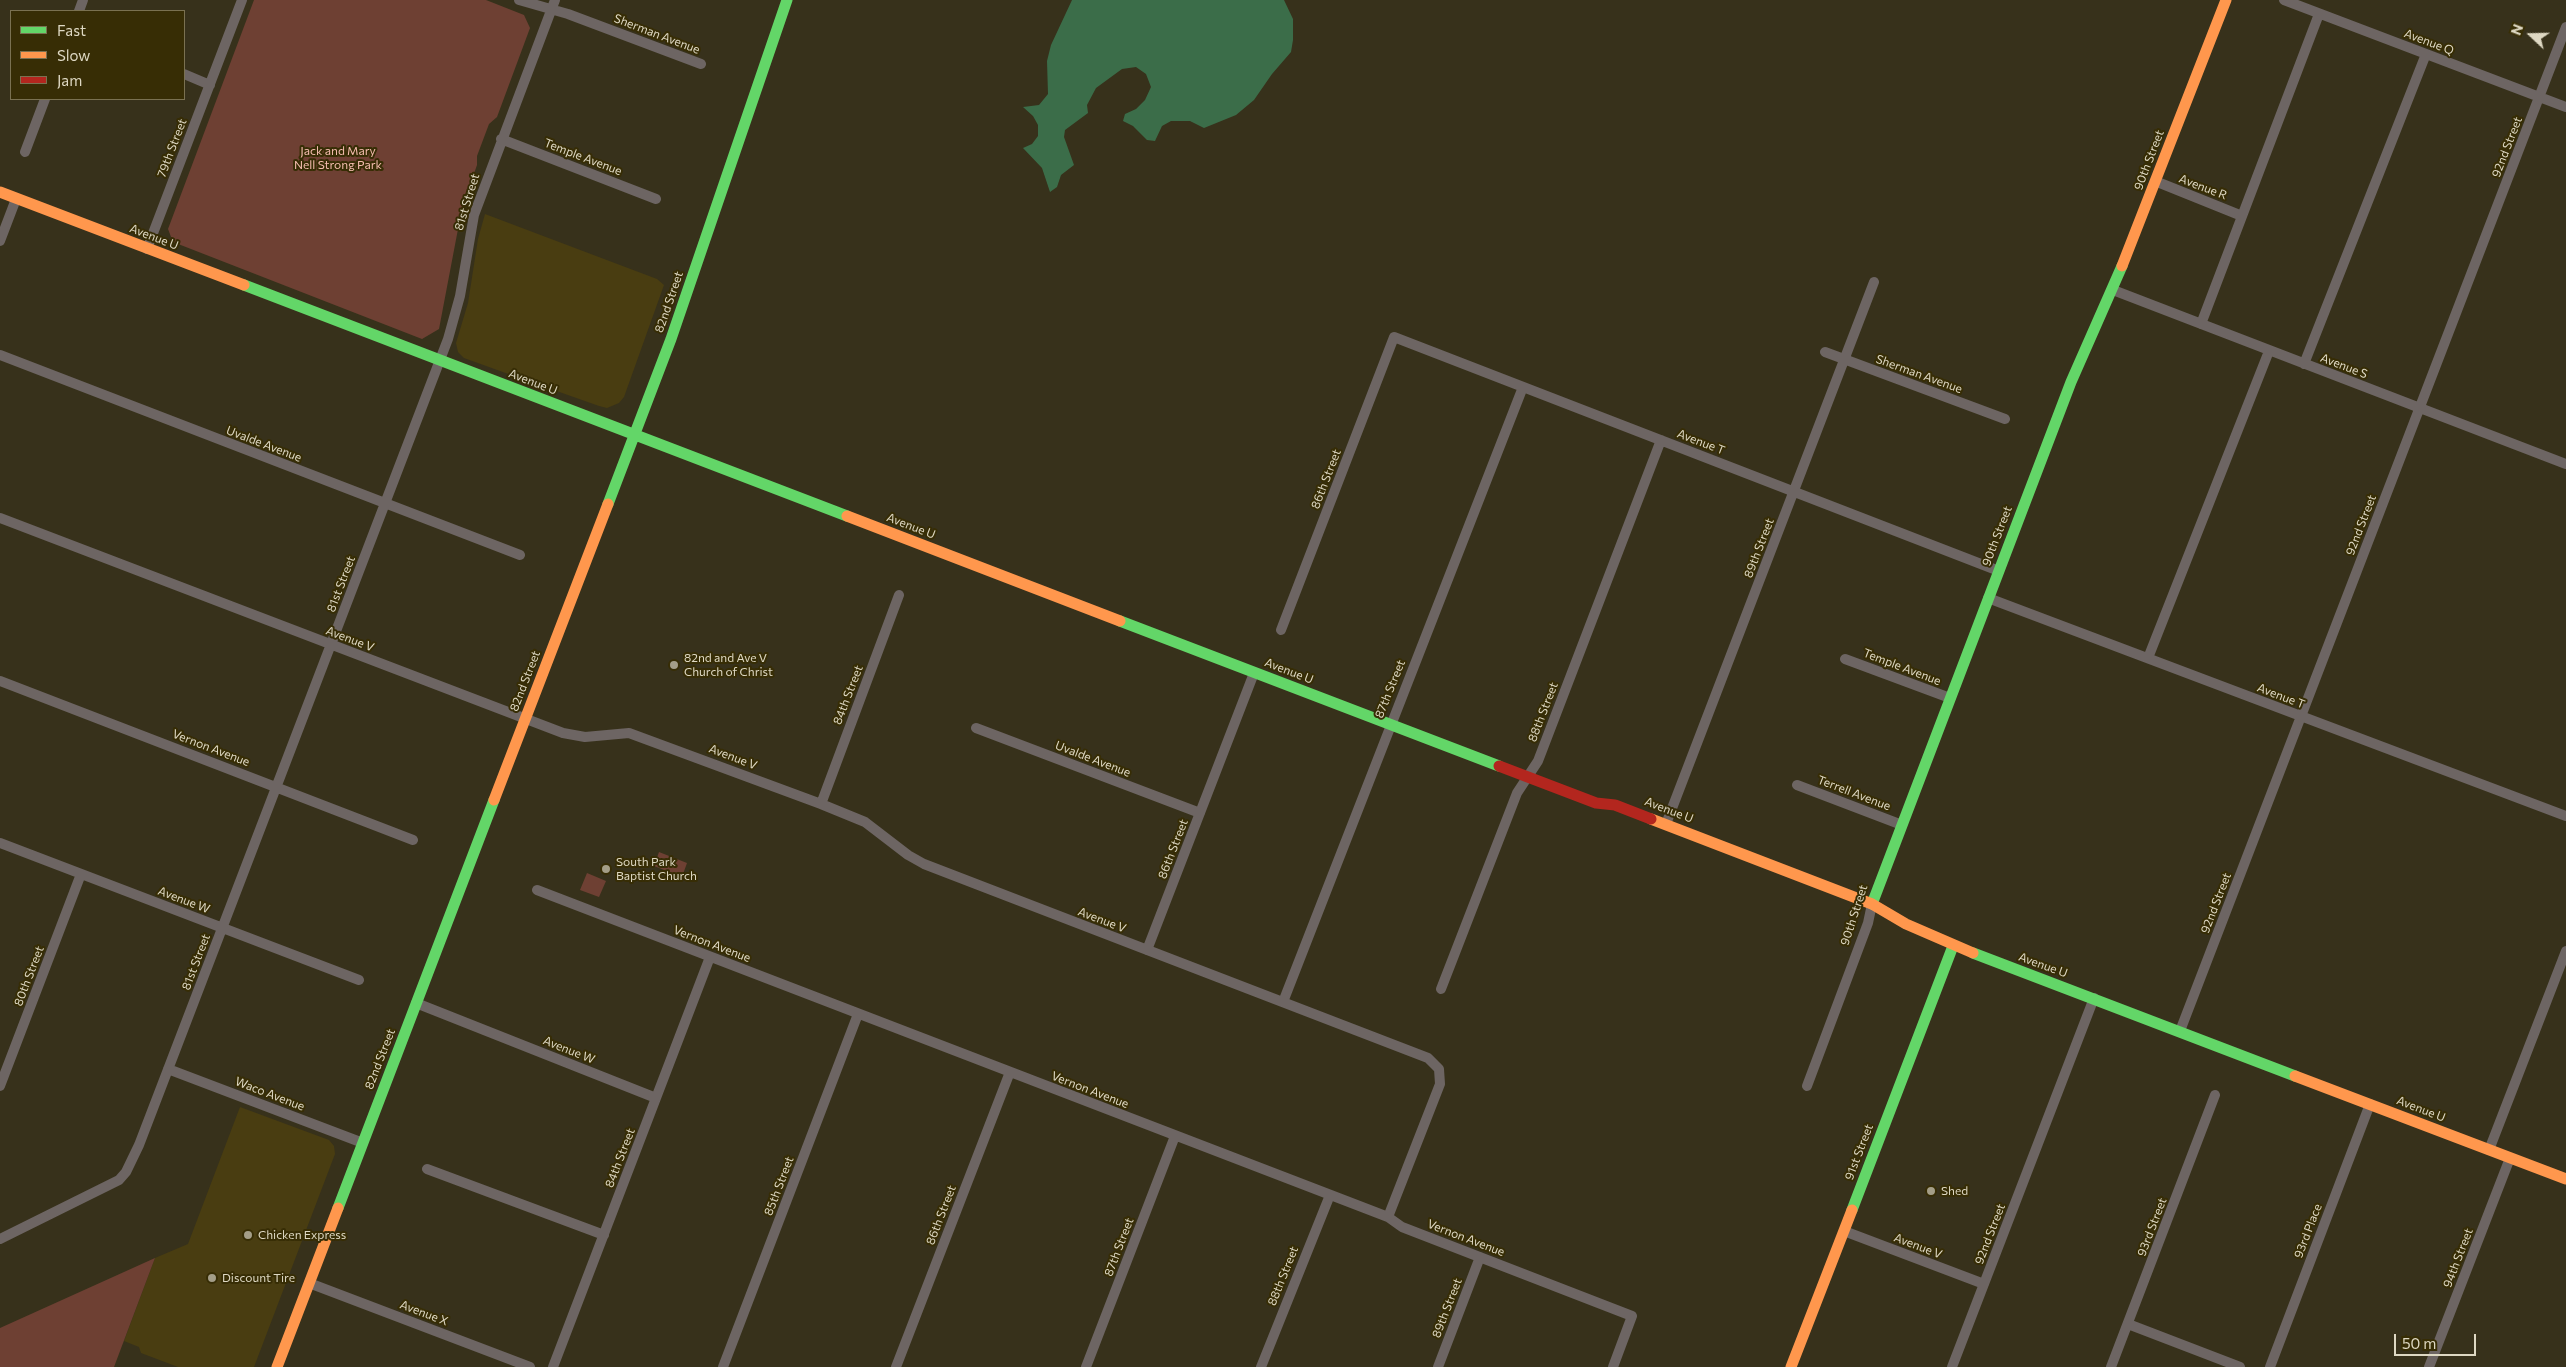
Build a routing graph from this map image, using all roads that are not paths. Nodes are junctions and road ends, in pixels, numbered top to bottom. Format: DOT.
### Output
graph roads {
  1 [pos="242,0"];
  2 [pos="519,0"];
  3 [pos="787,0"];
  4 [pos="2226,0"];
  5 [pos="2284,0"];
  6 [pos="553,5"];
  7 [pos="2319,14"];
  8 [pos="2566,27"];
  9 [pos="2426,54"];
  10 [pos="701,64"];
  11 [pos="185,74"];
  12 [pos="210,84"];
  13 [pos="2539,97"];
  14 [pos="46,100"];
  15 [pos="2566,107"];
  16 [pos="501,139"];
  17 [pos="25,152"];
  18 [pos="2156,181"];
  19 [pos="0,192"];
  20 [pos="16,199"];
  21 [pos="656,199"];
  22 [pos="2242,216"];
  23 [pos="0,241"];
  24 [pos="147,249"];
  25 [pos="1874,282"];
  26 [pos="2113,290"];
  27 [pos="2201,324"];
  28 [pos="1394,337"];
  29 [pos="2268,351"];
  30 [pos="1825,352"];
  31 [pos="0,355"];
  32 [pos="1845,359"];
  33 [pos="438,360"];
  34 [pos="2304,364"];
  35 [pos="1523,387"];
  36 [pos="2419,409"];
  37 [pos="2005,419"];
  38 [pos="634,435"];
  39 [pos="1661,440"];
  40 [pos="2566,464"];
  41 [pos="1794,492"];
  42 [pos="385,504"];
  43 [pos="0,518"];
  44 [pos="520,555"];
  45 [pos="1999,570"];
  46 [pos="900,595"];
  47 [pos="1988,598"];
  48 [pos="1281,630"];
  49 [pos="331,645"];
  50 [pos="2148,658"];
  51 [pos="1845,659"];
  52 [pos="1254,673"];
  53 [pos="0,681"];
  54 [pos="1950,698"];
  55 [pos="2301,716"];
  56 [pos="524,720"];
  57 [pos="1389,724"];
  58 [pos="976,728"];
  59 [pos="1527,777"];
  60 [pos="1797,785"];
  61 [pos="276,787"];
  62 [pos="821,804"];
  63 [pos="1200,813"];
  64 [pos="2566,816"];
  65 [pos="1666,824"];
  66 [pos="1902,825"];
  67 [pos="413,840"];
  68 [pos="0,843"];
  69 [pos="81,874"];
  70 [pos="537,890"];
  71 [pos="1872,904"];
  72 [pos="223,928"];
  73 [pos="1953,946"];
  74 [pos="1147,950"];
  75 [pos="2566,951"];
  76 [pos="710,957"];
  77 [pos="359,980"];
  78 [pos="1441,989"];
  79 [pos="2094,998"];
  80 [pos="1283,1002"];
  81 [pos="416,1003"];
  82 [pos="858,1014"];
  83 [pos="2180,1031"];
  84 [pos="168,1069"];
  85 [pos="1010,1072"];
  86 [pos="0,1086"];
  87 [pos="1807,1086"];
  88 [pos="2215,1095"];
  89 [pos="656,1098"];
  90 [pos="2370,1104"];
  91 [pos="1175,1136"];
  92 [pos="363,1143"];
  93 [pos="2490,1150"];
  94 [pos="2510,1158"];
  95 [pos="427,1169"];
  96 [pos="2566,1179"];
  97 [pos="1330,1195"];
  98 [pos="1388,1218"];
  99 [pos="1844,1231"];
  100 [pos="604,1235"];
  101 [pos="0,1239"];
  102 [pos="1480,1257"];
  103 [pos="309,1283"];
  104 [pos="1984,1284"];
  105 [pos="2128,1324"];
  106 [pos="277,1367"];
  107 [pos="530,1367"];
  108 [pos="553,1367"];
  109 [pos="723,1367"];
  110 [pos="896,1367"];
  111 [pos="1086,1367"];
  112 [pos="1261,1367"];
  113 [pos="1438,1367"];
  114 [pos="1613,1367"];
  115 [pos="1791,1367"];
  116 [pos="1952,1367"];
  117 [pos="2111,1367"];
  118 [pos="2240,1367"];
  119 [pos="2270,1367"];
  120 [pos="2429,1367"];
  1 -- 12 [label="street, 79th Street"];
  2 -- 6 [label="street, Sherman Avenue"];
  3 -- 38 [label="street, 82nd Street"];
  4 -- 18 [label="street, 90th Street"];
  5 -- 7 [label="street, Avenue Q"];
  6 -- 10 [label="street, Sherman Avenue"];
  6 -- 16 [label="street, 81st Street"];
  7 -- 9 [label="street, Avenue Q"];
  7 -- 22 [label="street"];
  8 -- 13 [label="street, 92nd Street"];
  9 -- 13 [label="street, Avenue Q"];
  9 -- 34 [label="street"];
  11 -- 12 [label="street"];
  12 -- 24 [label="street, 79th Street"];
  13 -- 15 [label="street, Avenue Q"];
  13 -- 36 [label="street, 92nd Street"];
  14 -- 17 [label="street"];
  16 -- 21 [label="street, Temple Avenue"];
  16 -- 33 [label="street, 81st Street"];
  18 -- 22 [label="street, Avenue R"];
  18 -- 26 [label="street, 90th Street"];
  19 -- 20 [label="street, Avenue U"];
  20 -- 23 [label="street"];
  20 -- 24 [label="street, Avenue U"];
  22 -- 27 [label="street"];
  24 -- 33 [label="street, Avenue U"];
  25 -- 32 [label="street, 89th Street"];
  26 -- 27 [label="street, Avenue S"];
  26 -- 45 [label="street, 90th Street"];
  27 -- 29 [label="street, Avenue S"];
  28 -- 35 [label="street, Avenue T"];
  28 -- 48 [label="street, 86th Street"];
  29 -- 34 [label="street, Avenue S"];
  29 -- 50 [label="street"];
  30 -- 32 [label="street, Sherman Avenue"];
  31 -- 42 [label="street, Uvalde Avenue"];
  32 -- 37 [label="street, Sherman Avenue"];
  32 -- 41 [label="street, 89th Street"];
  33 -- 38 [label="street, Avenue U"];
  33 -- 42 [label="street, 81st Street"];
  34 -- 36 [label="street, Avenue S"];
  35 -- 39 [label="street, Avenue T"];
  35 -- 57 [label="street, 87th Street"];
  36 -- 40 [label="street, Avenue S"];
  36 -- 55 [label="street, 92nd Street"];
  38 -- 52 [label="street, Avenue U"];
  38 -- 56 [label="street, 82nd Street"];
  39 -- 41 [label="street, Avenue T"];
  39 -- 59 [label="street, 88th Street"];
  41 -- 45 [label="street, Avenue T"];
  41 -- 65 [label="street, 89th Street"];
  42 -- 44 [label="street, Uvalde Avenue"];
  42 -- 49 [label="street, 81st Street"];
  43 -- 49 [label="street, Avenue V"];
  45 -- 47 [label="street, 90th Street"];
  46 -- 62 [label="street, 84th Street"];
  47 -- 50 [label="street, Avenue T"];
  47 -- 54 [label="street, 90th Street"];
  49 -- 56 [label="street, Avenue V"];
  49 -- 61 [label="street, 81st Street"];
  50 -- 55 [label="street, Avenue T"];
  51 -- 54 [label="street, Temple Avenue"];
  52 -- 57 [label="street, Avenue U"];
  52 -- 63 [label="street, 86th Street"];
  53 -- 61 [label="street, Vernon Avenue"];
  54 -- 66 [label="street, 90th Street"];
  55 -- 64 [label="street, Avenue T"];
  55 -- 83 [label="street, 92nd Street"];
  56 -- 62 [label="street, Avenue V"];
  56 -- 81 [label="street, 82nd Street"];
  57 -- 59 [label="street, Avenue U"];
  57 -- 80 [label="street, 87th Street"];
  58 -- 63 [label="street, Uvalde Avenue"];
  59 -- 65 [label="street, Avenue U"];
  59 -- 78 [label="street, 88th Street"];
  60 -- 66 [label="street, Terrell Avenue"];
  61 -- 67 [label="street, Vernon Avenue"];
  61 -- 72 [label="street, 81st Street"];
  62 -- 74 [label="street, Avenue V"];
  63 -- 74 [label="street, 86th Street"];
  65 -- 71 [label="street, Avenue U"];
  66 -- 71 [label="street, 90th Street"];
  68 -- 69 [label="street, Avenue W"];
  69 -- 72 [label="street, Avenue W"];
  69 -- 86 [label="street, 80th Street"];
  70 -- 76 [label="street, Vernon Avenue"];
  71 -- 73 [label="street, Avenue U"];
  71 -- 87 [label="street, 90th Street"];
  72 -- 77 [label="street, Avenue W"];
  72 -- 84 [label="street, 81st Street"];
  73 -- 79 [label="street, Avenue U"];
  73 -- 99 [label="street, 91st Street"];
  74 -- 80 [label="street, Avenue V"];
  75 -- 93 [label="street"];
  76 -- 82 [label="street, Vernon Avenue"];
  76 -- 89 [label="street, 84th Street"];
  79 -- 83 [label="street, Avenue U"];
  79 -- 104 [label="street, 92nd Street"];
  80 -- 98 [label="street, Avenue V"];
  81 -- 89 [label="street, Avenue W"];
  81 -- 92 [label="street, 82nd Street"];
  82 -- 85 [label="street, Vernon Avenue"];
  82 -- 109 [label="street, 85th Street"];
  83 -- 90 [label="street, Avenue U"];
  84 -- 92 [label="street, Waco Avenue"];
  84 -- 101 [label="street, 81st Street"];
  85 -- 91 [label="street, Vernon Avenue"];
  85 -- 110 [label="street, 86th Street"];
  88 -- 105 [label="street, 93rd Street"];
  89 -- 100 [label="street, 84th Street"];
  90 -- 93 [label="street, Avenue U"];
  90 -- 119 [label="street, 93rd Place"];
  91 -- 97 [label="street, Vernon Avenue"];
  91 -- 111 [label="street, 87th Street"];
  92 -- 103 [label="street, 82nd Street"];
  93 -- 94 [label="street, Avenue U"];
  94 -- 96 [label="street, Avenue U"];
  94 -- 120 [label="street, 94th Street"];
  95 -- 100 [label="street"];
  97 -- 98 [label="street, Vernon Avenue"];
  97 -- 112 [label="street, 88th Street"];
  98 -- 102 [label="street, Vernon Avenue"];
  99 -- 104 [label="street, Avenue V"];
  99 -- 115 [label="street, 91st Street"];
  100 -- 108 [label="street, 84th Street"];
  102 -- 113 [label="street, 89th Street"];
  102 -- 114 [label="street, Vernon Avenue"];
  103 -- 106 [label="street, 82nd Street"];
  103 -- 107 [label="street, Avenue X"];
  104 -- 116 [label="street, 92nd Street"];
  105 -- 117 [label="street, 93rd Street"];
  105 -- 118 [label="street"];
}
